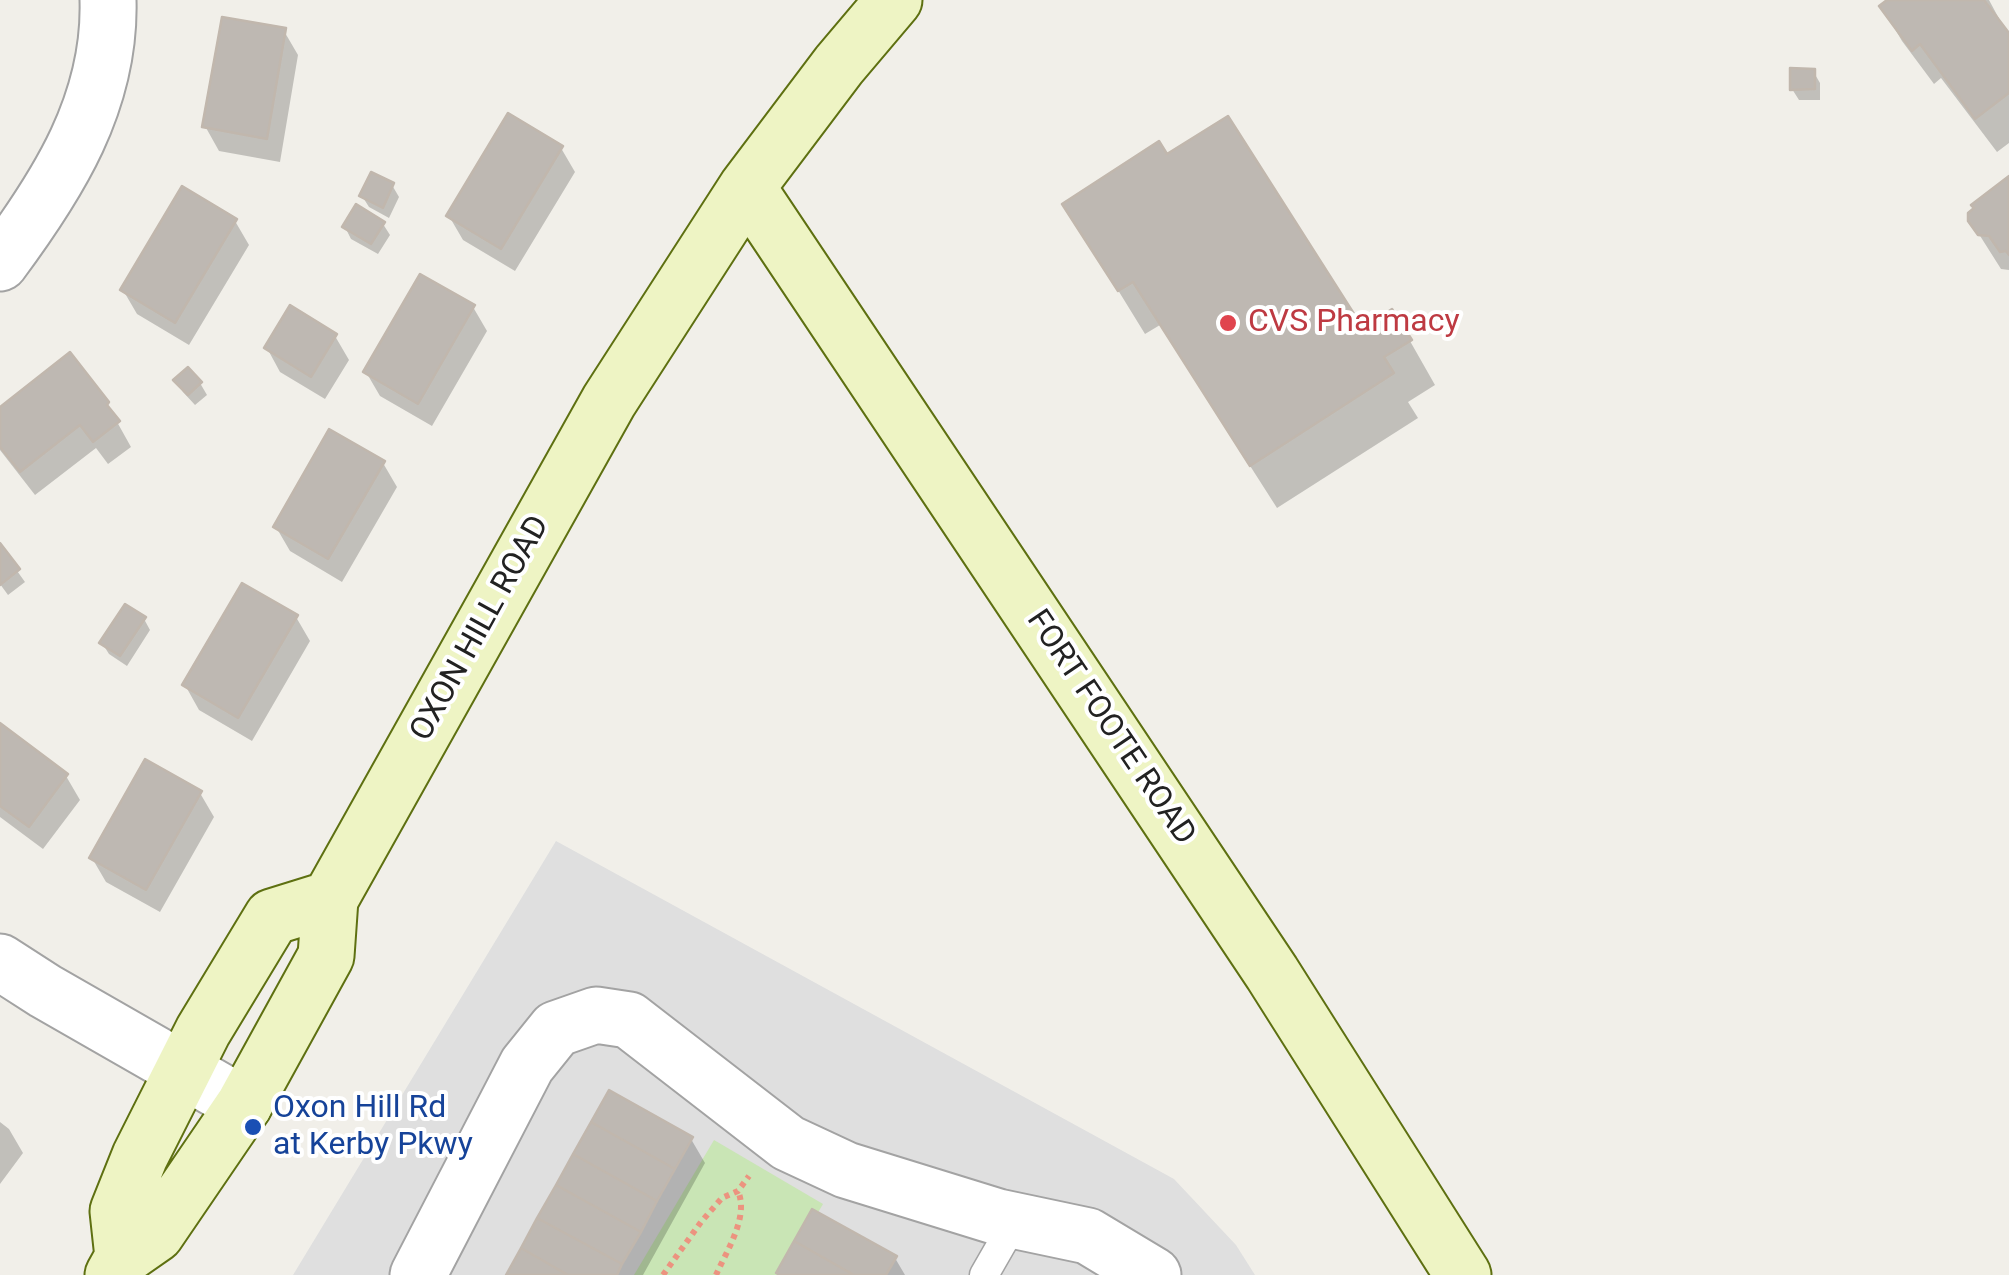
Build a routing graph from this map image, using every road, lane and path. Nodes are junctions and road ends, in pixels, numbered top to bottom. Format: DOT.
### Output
graph roads {
  1 [pos="108,0"];
  2 [pos="894,0"];
  3 [pos="747,187"];
  4 [pos="0,264"];
  5 [pos="330,899"];
  6 [pos="0,962"];
  7 [pos="184,1071"];
  8 [pos="244,1106"];
  9 [pos="1014,1221"];
  10 [pos="118,1266"];
  11 [pos="418,1275"];
  12 [pos="663,1275"];
  13 [pos="716,1275"];
  14 [pos="984,1275"];
  15 [pos="1153,1275"];
  16 [pos="1463,1275"];
  1 -- 4 [label="street"];
  2 -- 3 [label="main road, OXON HILL ROAD"];
  3 -- 5 [label="main road, OXON HILL ROAD"];
  3 -- 16 [label="main road, FORT FOOTE ROAD"];
  5 -- 7 [label="main road"];
  5 -- 8 [label="main road, OXON HILL ROAD"];
  6 -- 7 [label="street"];
  7 -- 8 [label="street"];
  7 -- 10 [label="main road"];
  8 -- 10 [label="main road, OXON HILL ROAD"];
  9 -- 11 [label="street"];
  9 -- 14 [label="lane"];
  9 -- 15 [label="street"];
  12 -- 13 [label="path"];
}
